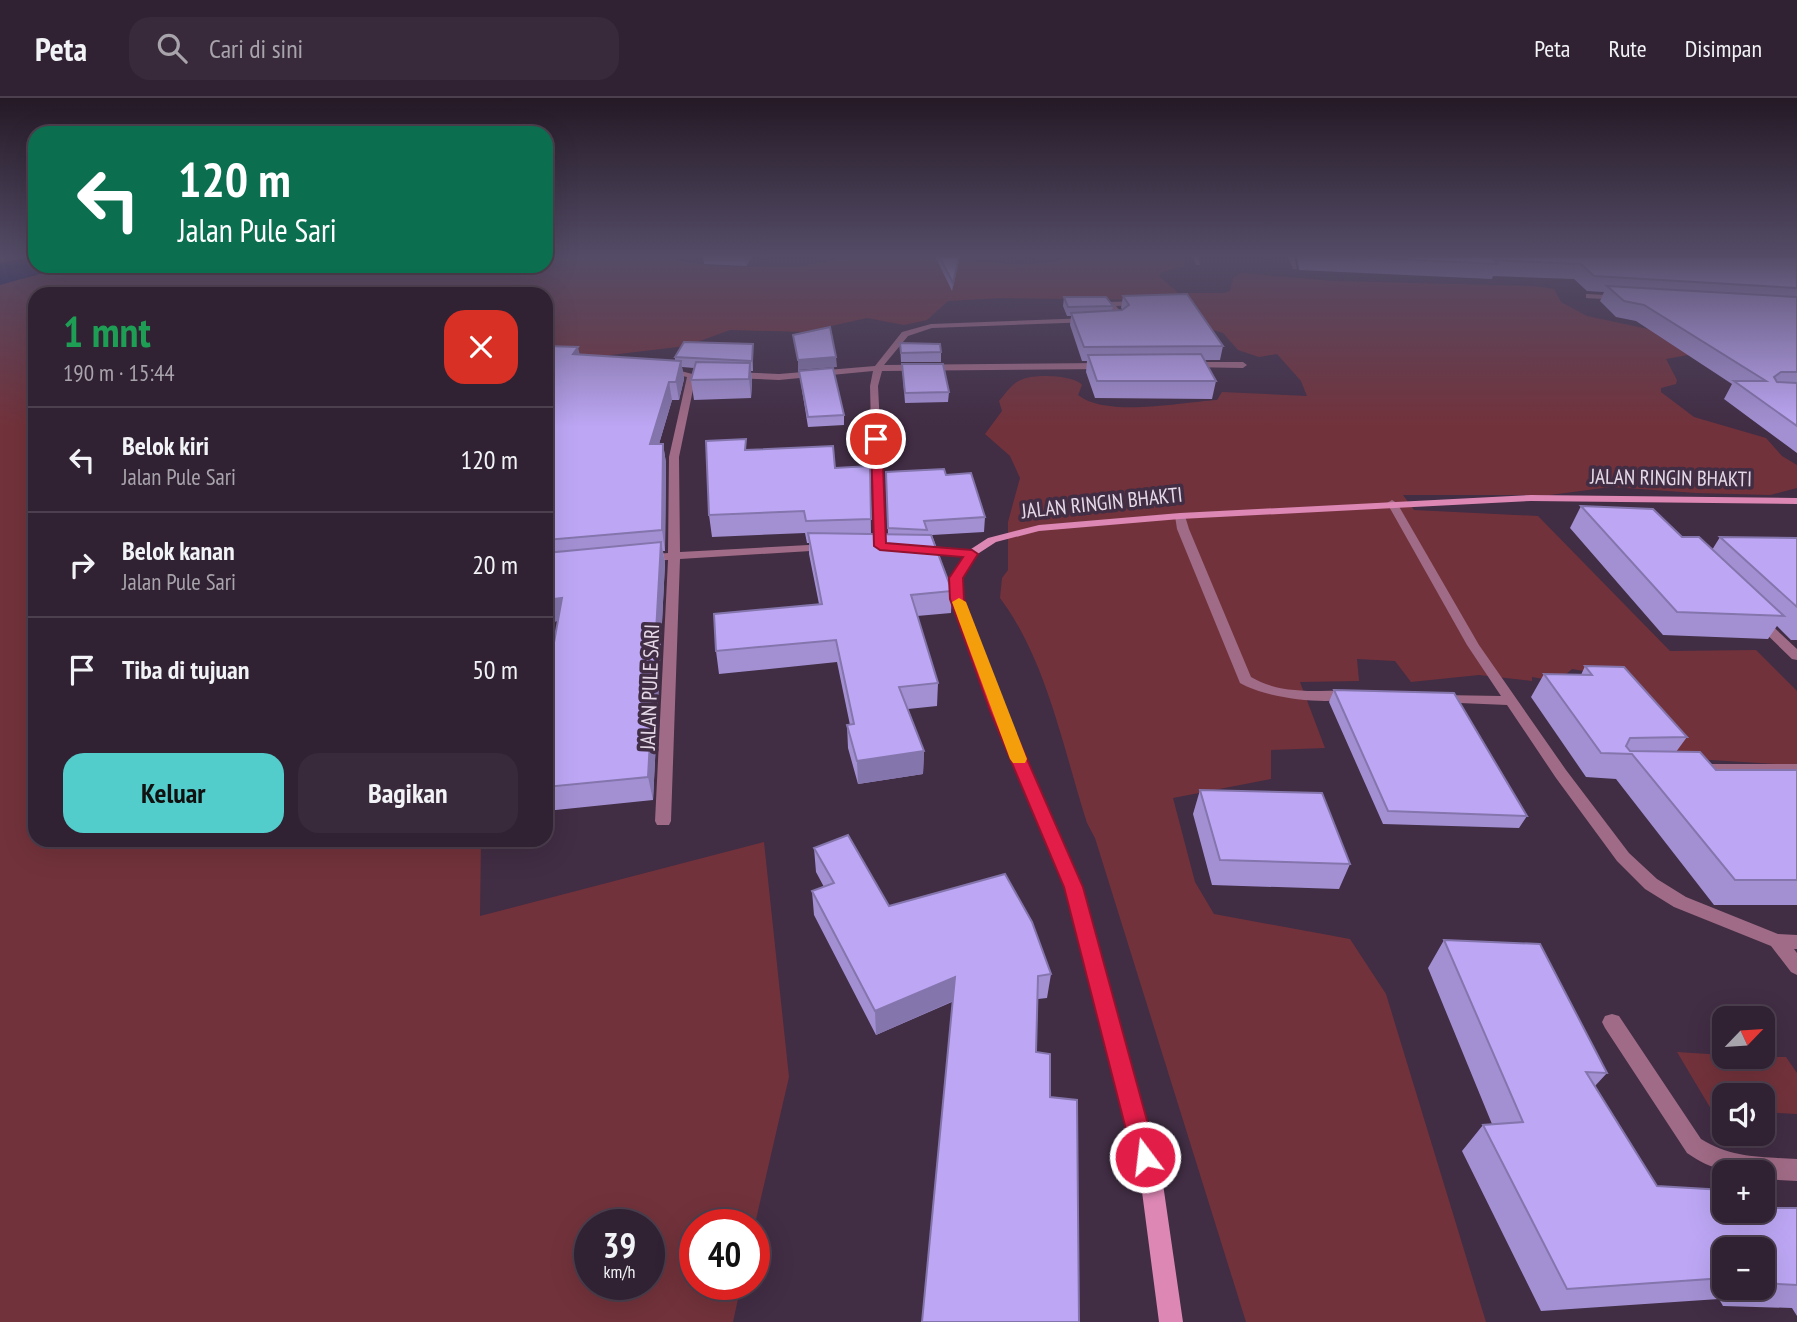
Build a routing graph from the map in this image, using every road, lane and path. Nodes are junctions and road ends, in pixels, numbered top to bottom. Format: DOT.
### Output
graph roads {
  1 [pos="1118,313"];
  2 [pos="1178,365"];
  3 [pos="1243,365"];
  4 [pos="1112,366"];
  5 [pos="878,368"];
  6 [pos="657,369"];
  7 [pos="724,375"];
  8 [pos="1632,498"];
  9 [pos="1797,501"];
  10 [pos="1392,503"];
  11 [pos="1649,514"];
  12 [pos="1180,516"];
  13 [pos="843,547"];
  14 [pos="972,554"];
  15 [pos="674,555"];
  16 [pos="636,559"];
  17 [pos="1747,608"];
  18 [pos="1797,656"];
  19 [pos="1366,696"];
  20 [pos="1432,698"];
  21 [pos="1512,701"];
  22 [pos="1688,769"];
  23 [pos="1797,769"];
  24 [pos="663,821"];
  25 [pos="1777,941"];
  26 [pos="1797,943"];
  27 [pos="1797,967"];
  28 [pos="1612,1022"];
  29 [pos="1797,1170"];
  30 [pos="1171,1322"];
  1 -- 5 [label="street"];
  2 -- 3 [label="street"];
  4 -- 5 [label="street"];
  5 -- 7 [label="street"];
  5 -- 14 [label="street"];
  6 -- 15 [label="street, JALAN PULE SARI"];
  8 -- 9 [label="street, JALAN RINGIN BHAKTI"];
  8 -- 10 [label="street, JALAN RINGIN BHAKTI"];
  8 -- 11 [label="street"];
  10 -- 12 [label="street, JALAN RINGIN BHAKTI"];
  10 -- 21 [label="street"];
  12 -- 14 [label="street, JALAN RINGIN BHAKTI"];
  12 -- 19 [label="street"];
  13 -- 15 [label="street"];
  14 -- 30 [label="street"];
  15 -- 16 [label="street"];
  15 -- 24 [label="street, JALAN PULE SARI"];
  17 -- 18 [label="street"];
  20 -- 21 [label="street"];
  21 -- 25 [label="street"];
  22 -- 23 [label="street"];
  25 -- 26 [label="street"];
  25 -- 27 [label="street"];
  28 -- 29 [label="street"];
}
